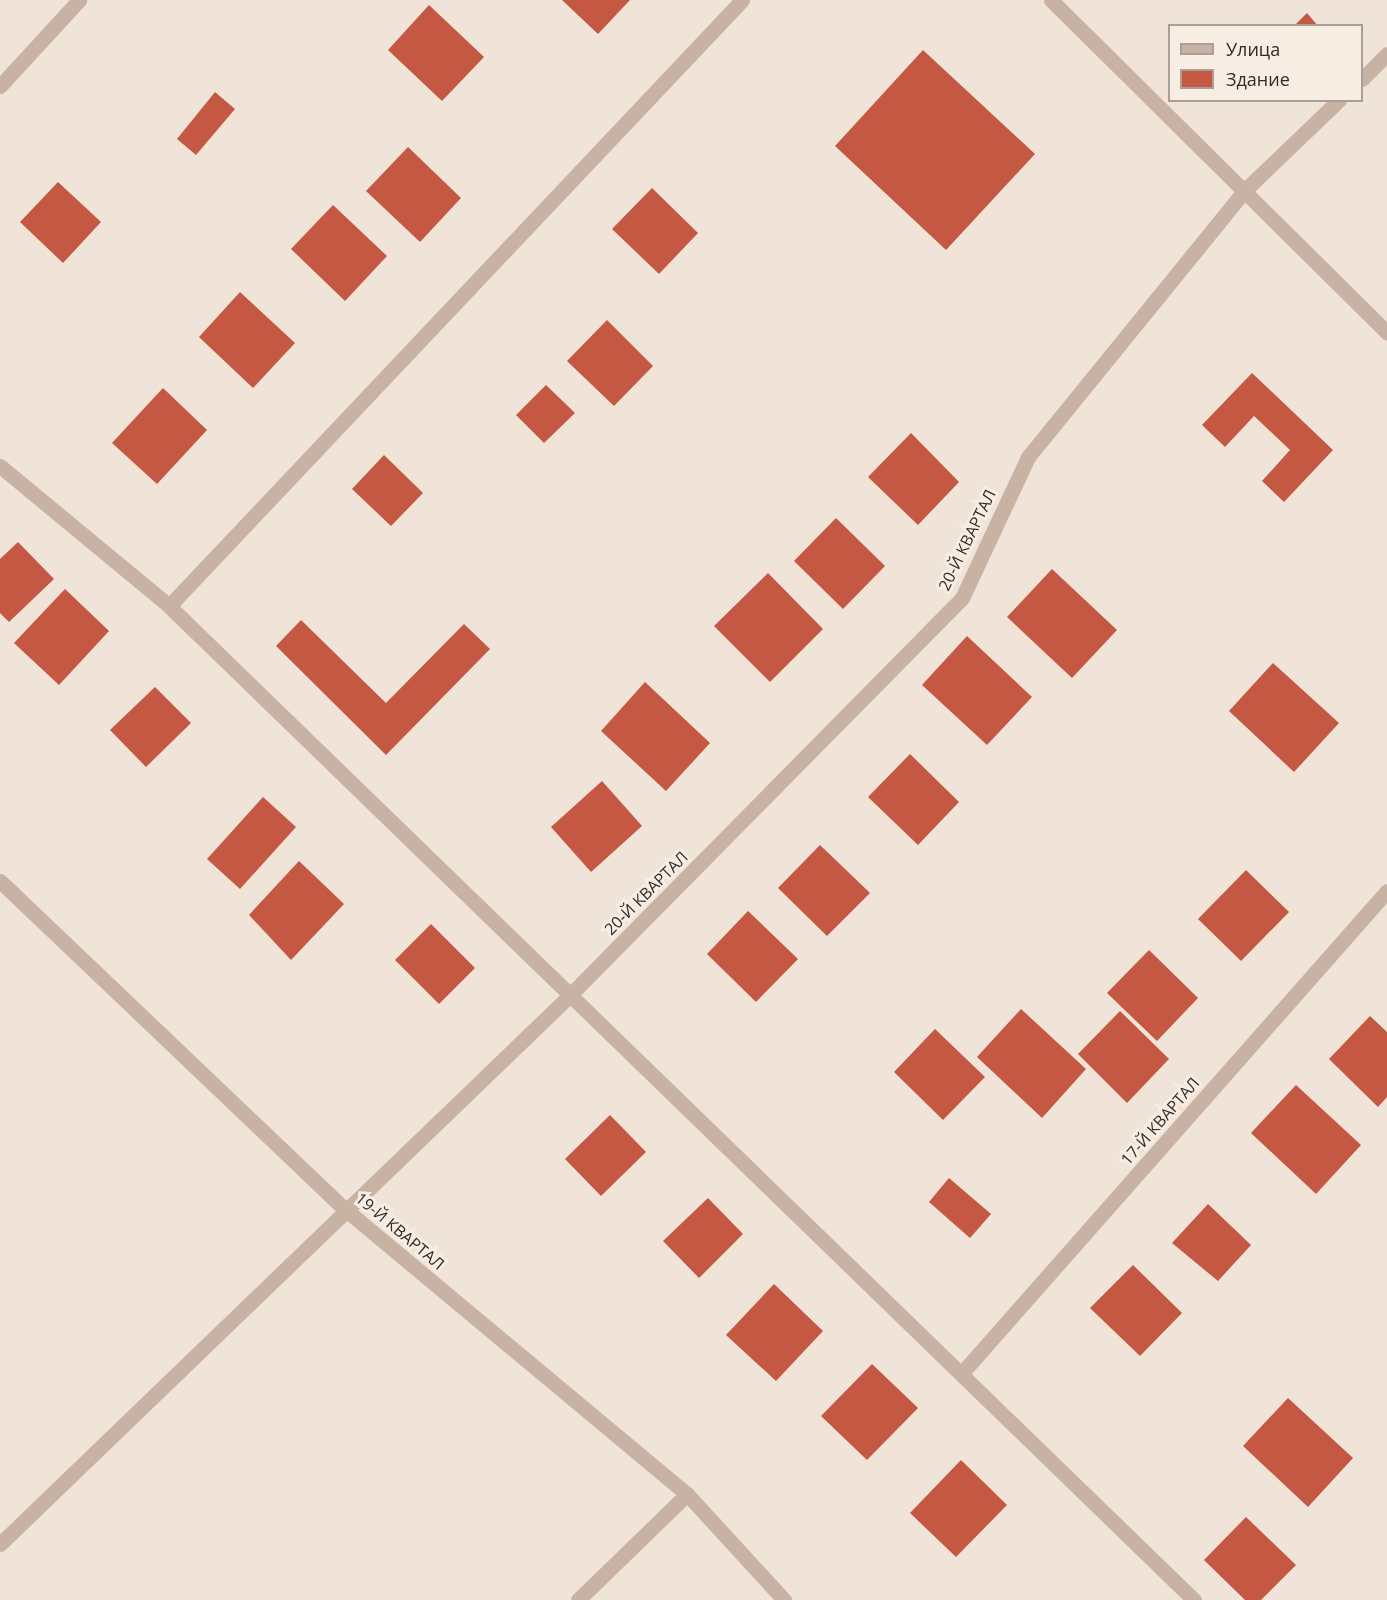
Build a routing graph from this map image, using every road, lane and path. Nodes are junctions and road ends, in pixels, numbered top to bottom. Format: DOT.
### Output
graph roads {
  1 [pos="79,0"];
  2 [pos="742,0"];
  3 [pos="1051,0"];
  4 [pos="1387,54"];
  5 [pos="1363,78"];
  6 [pos="0,86"];
  7 [pos="1337,102"];
  8 [pos="1244,191"];
  9 [pos="1387,333"];
  10 [pos="0,466"];
  11 [pos="169,606"];
  12 [pos="0,881"];
  13 [pos="1387,891"];
  14 [pos="570,995"];
  15 [pos="346,1210"];
  16 [pos="961,1374"];
  17 [pos="687,1494"];
  18 [pos="0,1544"];
  19 [pos="578,1600"];
  20 [pos="784,1600"];
  21 [pos="1194,1600"];
  1 -- 6 [label="street"];
  2 -- 11 [label="street"];
  3 -- 8 [label="street"];
  4 -- 5 [label="street"];
  7 -- 8 [label="street, 20-Й КВАРТАЛ"];
  8 -- 9 [label="street"];
  8 -- 14 [label="street, 20-Й КВАРТАЛ"];
  10 -- 11 [label="street"];
  11 -- 14 [label="street"];
  12 -- 15 [label="street, 19-Й КВАРТАЛ"];
  13 -- 16 [label="street, 17-Й КВАРТАЛ"];
  14 -- 15 [label="street, 20-Й КВАРТАЛ"];
  14 -- 16 [label="street"];
  15 -- 17 [label="street, 19-Й КВАРТАЛ"];
  15 -- 18 [label="street, 20-Й КВАРТАЛ"];
  16 -- 21 [label="street"];
  17 -- 19 [label="street"];
  17 -- 20 [label="street, 19-Й КВАРТАЛ"];
}
